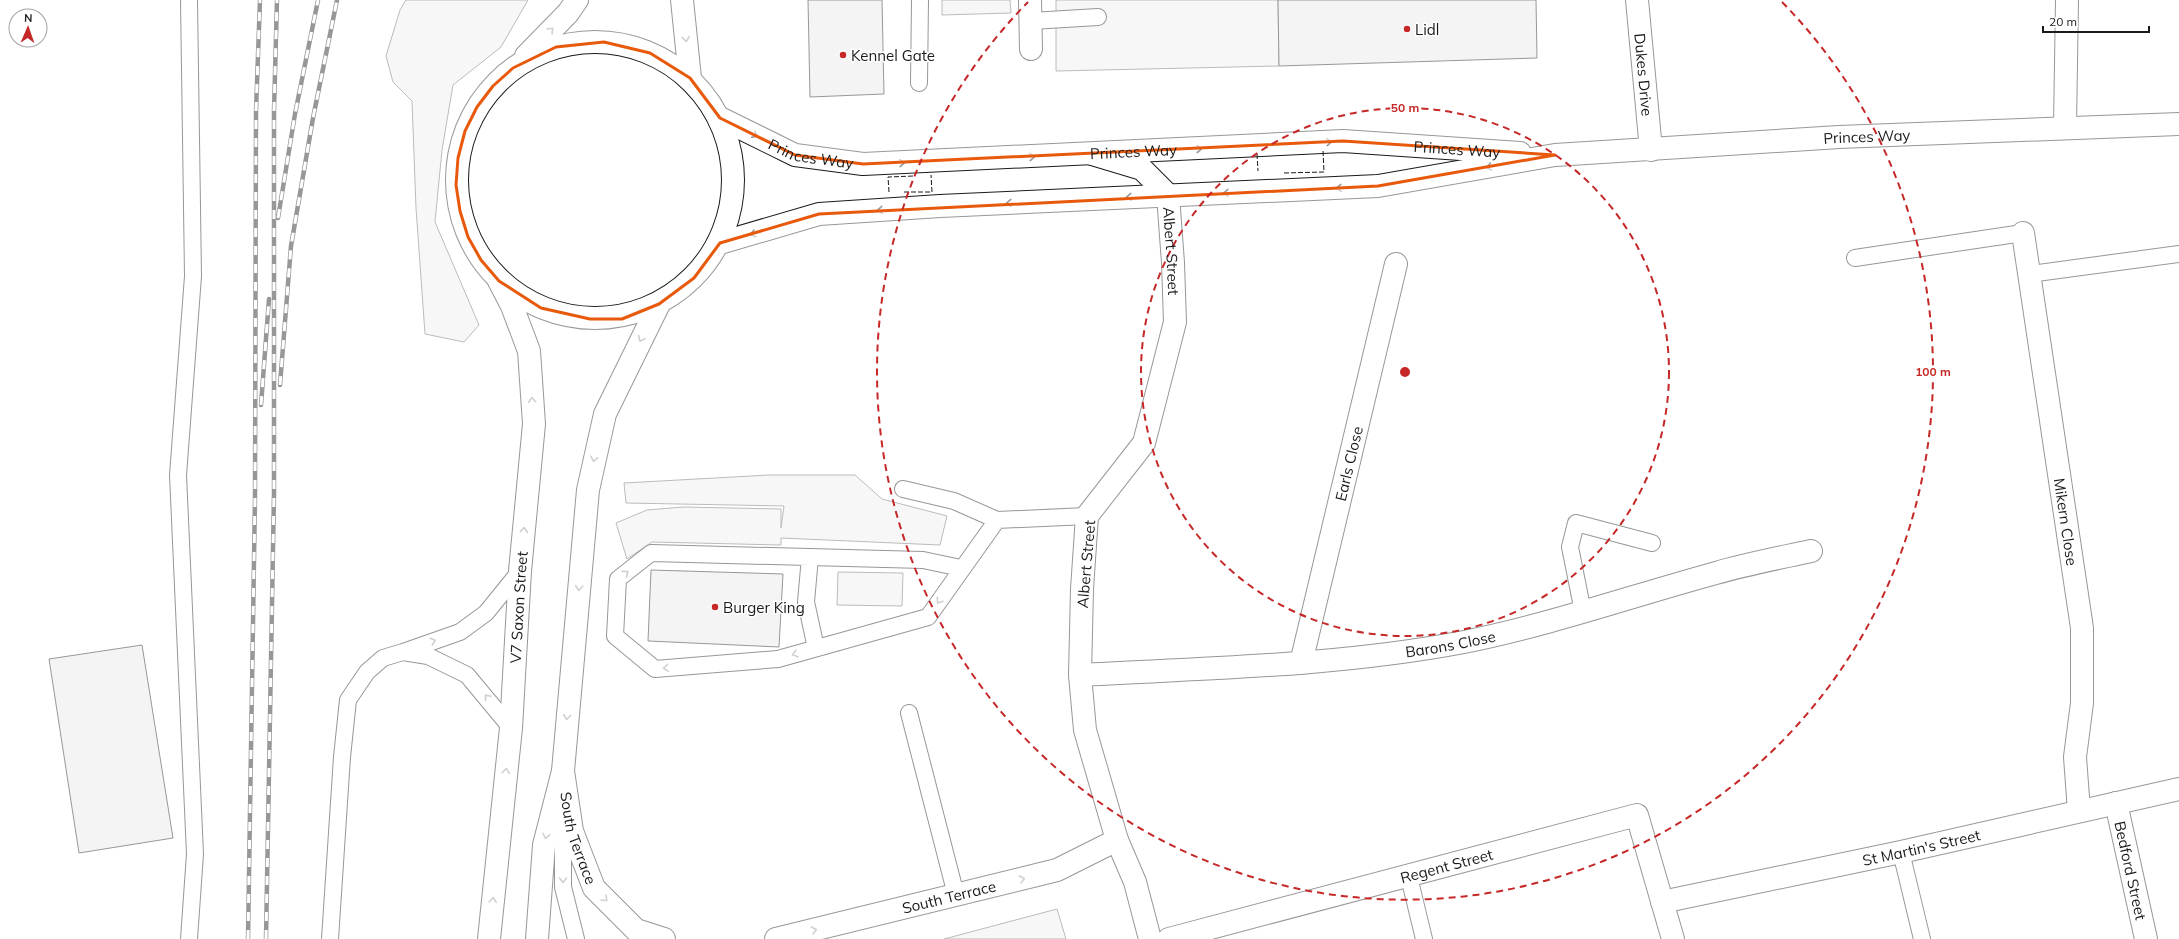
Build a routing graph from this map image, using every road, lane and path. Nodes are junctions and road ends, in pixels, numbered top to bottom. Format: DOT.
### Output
graph roads {
  1 [pos="189,0"];
  2 [pos="577,0"];
  3 [pos="682,0"];
  4 [pos="920,0"];
  5 [pos="1638,0"];
  6 [pos="2067,0"];
  7 [pos="1030,10"];
  8 [pos="1098,16"];
  9 [pos="1031,49"];
  10 [pos="513,68"];
  11 [pos="690,78"];
  12 [pos="919,83"];
  13 [pos="720,118"];
  14 [pos="2179,124"];
  15 [pos="2066,127"];
  16 [pos="1651,150"];
  17 [pos="1090,154"];
  18 [pos="1555,155"];
  19 [pos="1168,195"];
  20 [pos="2023,233"];
  21 [pos="720,243"];
  22 [pos="2179,254"];
  23 [pos="1855,258"];
  24 [pos="1396,264"];
  25 [pos="2030,274"];
  26 [pos="499,281"];
  27 [pos="659,304"];
  28 [pos="903,489"];
  29 [pos="1087,516"];
  30 [pos="997,520"];
  31 [pos="1652,543"];
  32 [pos="1811,551"];
  33 [pos="810,557"];
  34 [pos="961,568"];
  35 [pos="520,571"];
  36 [pos="1583,612"];
  37 [pos="816,648"];
  38 [pos="403,652"];
  39 [pos="1301,663"];
  40 [pos="1080,675"];
  41 [pos="908,713"];
  42 [pos="511,728"];
  43 [pos="562,771"];
  44 [pos="2179,789"];
  45 [pos="2116,803"];
  46 [pos="2079,812"];
  47 [pos="1117,840"];
  48 [pos="1901,852"];
  49 [pos="1409,877"];
  50 [pos="956,895"];
  51 [pos="1662,902"];
  52 [pos="189,939"];
  53 [pos="330,939"];
  54 [pos="489,939"];
  55 [pos="537,939"];
  56 [pos="576,939"];
  57 [pos="664,939"];
  58 [pos="776,939"];
  59 [pos="1150,939"];
  60 [pos="1169,939"];
  61 [pos="1424,939"];
  62 [pos="1673,939"];
  63 [pos="1922,939"];
  64 [pos="2146,939"];
  1 -- 52 [label="lane"];
  10 -- 2 [label="street, one-way"];
  3 -- 11 [label="street, one-way"];
  4 -- 12 [label="lane"];
  5 -- 16 [label="street, Dukes Drive"];
  6 -- 15 [label="street"];
  7 -- 8 [label="lane"];
  7 -- 9 [label="street"];
  10 -- 11 [label="street"];
  10 -- 26 [label="street"];
  11 -- 13 [label="street"];
  13 -- 17 [label="street, Princes Way, one-way"];
  13 -- 21 [label="street"];
  14 -- 15 [label="street, Princes Way"];
  15 -- 16 [label="street, Princes Way"];
  16 -- 18 [label="street, Princes Way"];
  17 -- 18 [label="street, Princes Way, one-way"];
  17 -- 19 [label="street, Albert Street"];
  18 -- 19 [label="street, Princes Way, one-way"];
  19 -- 21 [label="street, Princes Way, one-way"];
  19 -- 29 [label="street, Albert Street"];
  20 -- 23 [label="lane"];
  20 -- 25 [label="street, Mikern Close"];
  21 -- 27 [label="street"];
  22 -- 25 [label="lane"];
  24 -- 39 [label="street, Earls Close"];
  25 -- 46 [label="street, Mikern Close"];
  26 -- 27 [label="street"];
  35 -- 26 [label="street, V7 Saxon Street, one-way"];
  27 -- 43 [label="street, one-way"];
  28 -- 30 [label="lane"];
  29 -- 30 [label="lane"];
  29 -- 40 [label="street, Albert Street"];
  30 -- 34 [label="lane"];
  31 -- 36 [label="lane"];
  32 -- 36 [label="street, Barons Close"];
  33 -- 34 [label="lane"];
  33 -- 37 [label="lane"];
  37 -- 33 [label="lane, one-way"];
  34 -- 37 [label="lane, one-way"];
  38 -- 35 [label="lane, one-way"];
  35 -- 42 [label="street, V7 Saxon Street"];
  36 -- 39 [label="street, Barons Close"];
  42 -- 38 [label="lane, one-way"];
  38 -- 53 [label="lane"];
  39 -- 40 [label="street, Barons Close"];
  40 -- 47 [label="street, Albert Street"];
  41 -- 50 [label="lane"];
  54 -- 42 [label="street, V7 Saxon Street, one-way"];
  43 -- 55 [label="street, one-way"];
  43 -- 56 [label="lane, one-way"];
  43 -- 57 [label="street, South Terrace, one-way"];
  44 -- 45 [label="street, St Martin's Street"];
  45 -- 46 [label="street, St Martin's Street"];
  45 -- 64 [label="street, Bedford Street"];
  46 -- 48 [label="street, St Martin's Street"];
  50 -- 47 [label="street, South Terrace, one-way"];
  47 -- 59 [label="street, Albert Street"];
  48 -- 51 [label="street, St Martin's Street"];
  48 -- 63 [label="lane"];
  49 -- 51 [label="street, Regent Street"];
  49 -- 60 [label="street, Regent Street"];
  49 -- 61 [label="lane"];
  58 -- 50 [label="street, South Terrace, one-way"];
  51 -- 62 [label="street"];
}
